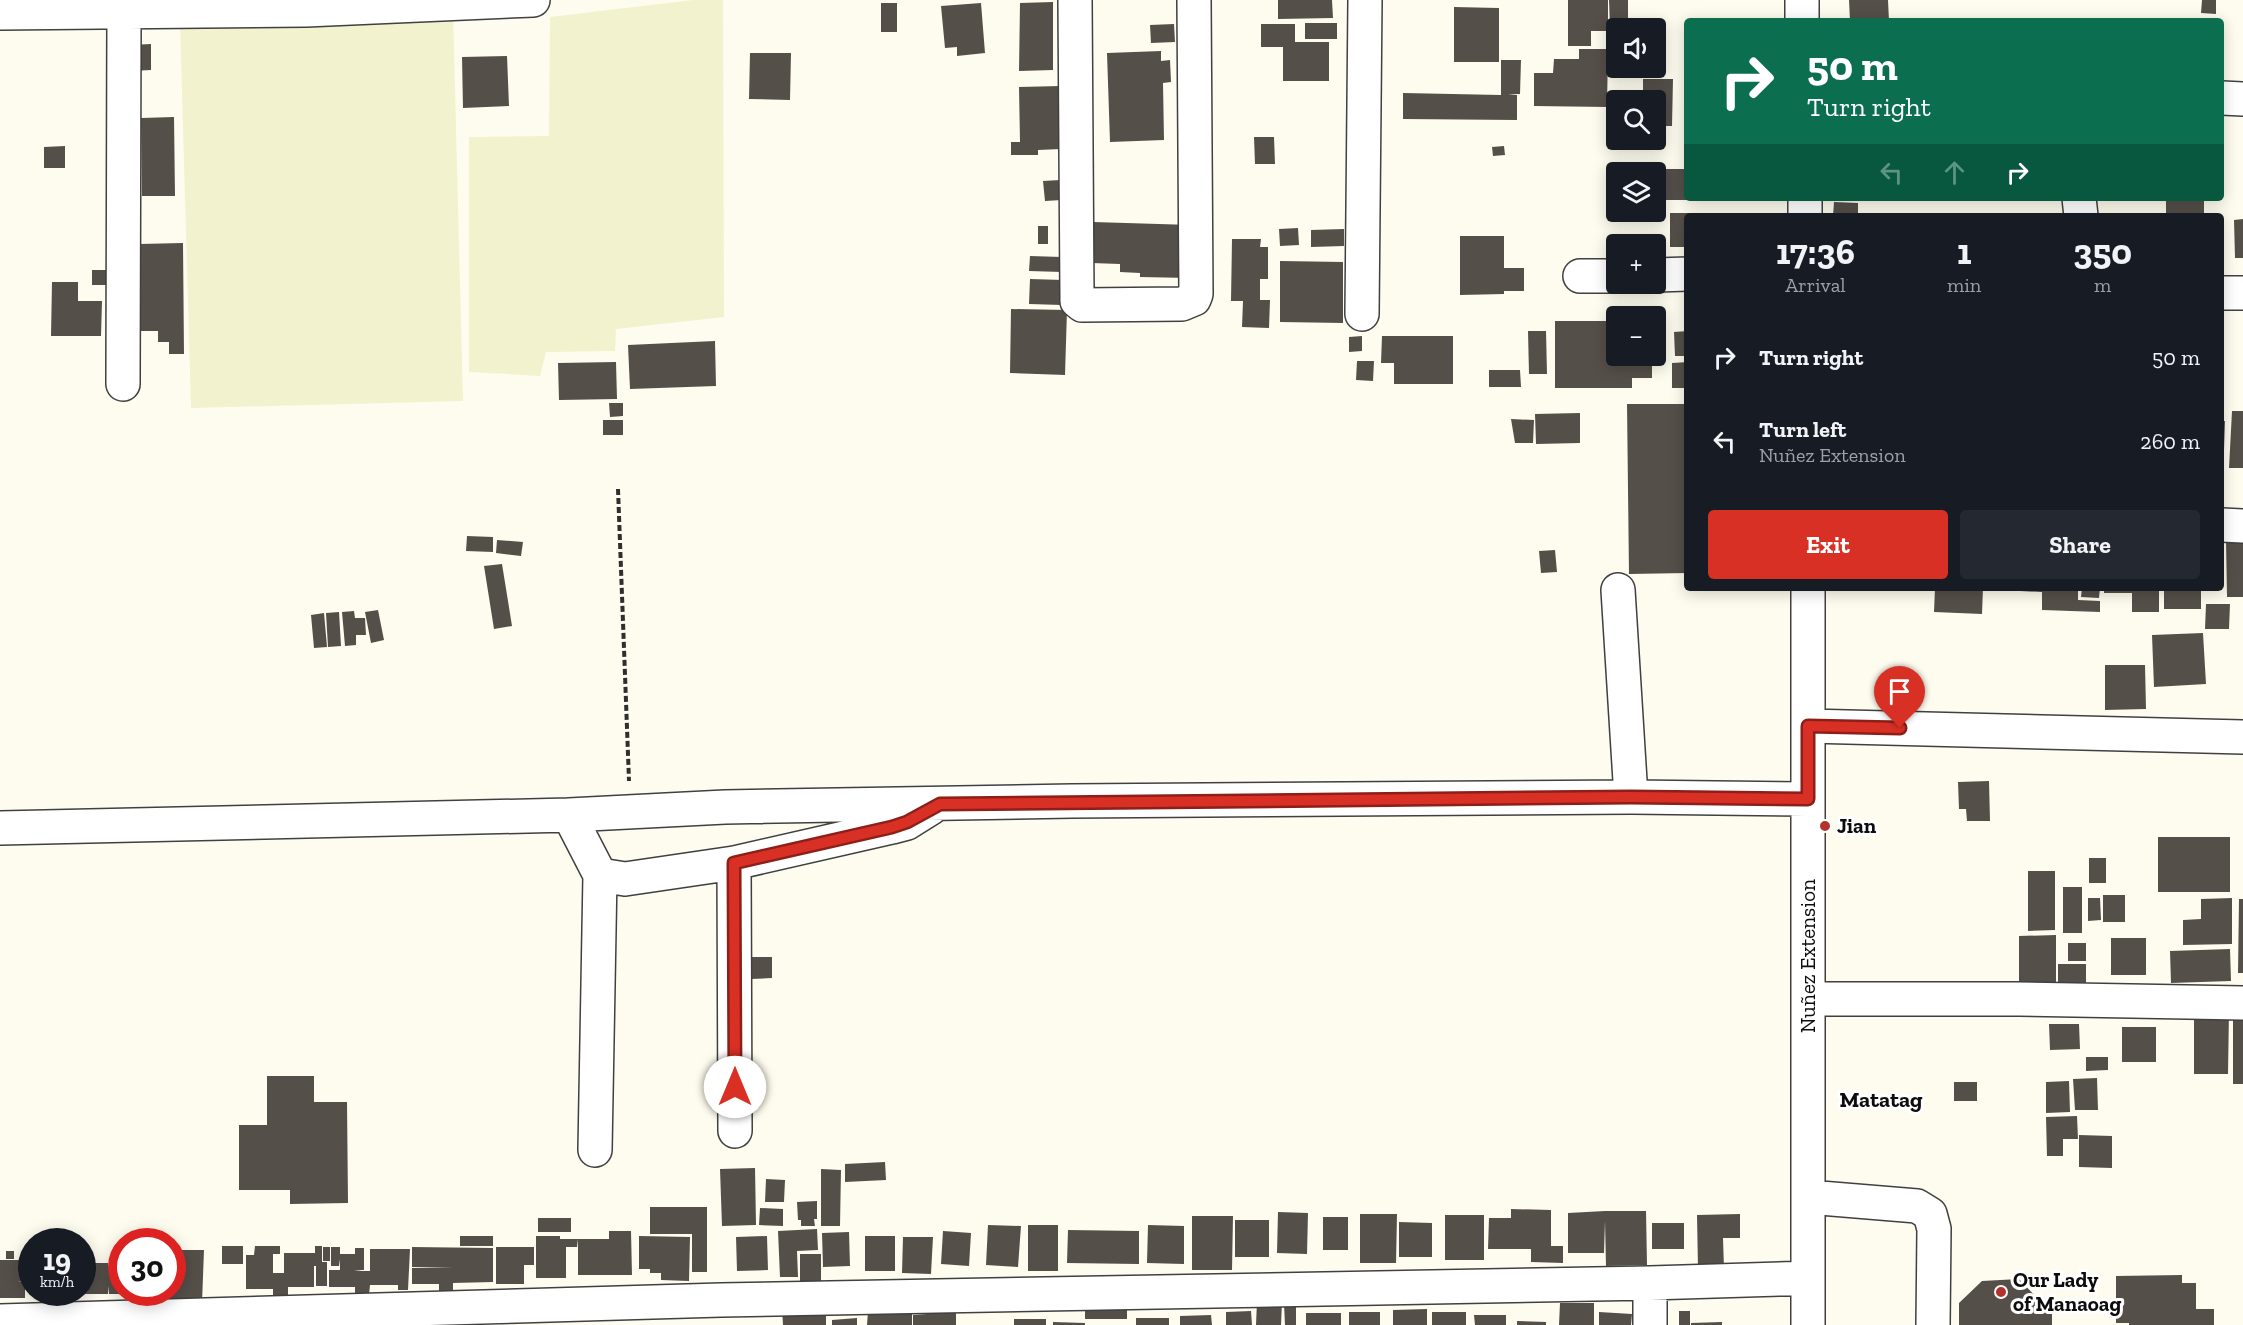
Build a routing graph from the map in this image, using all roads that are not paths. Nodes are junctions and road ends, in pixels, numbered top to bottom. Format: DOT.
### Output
graph roads {
  1 [pos="533,0"];
  2 [pos="1076,0"];
  3 [pos="1194,0"];
  4 [pos="1365,0"];
  5 [pos="1802,0"];
  6 [pos="305,5"];
  7 [pos="124,13"];
  8 [pos="0,14"];
  9 [pos="1802,18"];
  10 [pos="2224,98"];
  11 [pos="2243,99"];
  12 [pos="1684,274"];
  13 [pos="1666,275"];
  14 [pos="1580,276"];
  15 [pos="1606,276"];
  16 [pos="2224,293"];
  17 [pos="2243,293"];
  18 [pos="1362,314"];
  19 [pos="123,384"];
  20 [pos="2224,525"];
  21 [pos="2243,526"];
  22 [pos="1618,590"];
  23 [pos="1808,591"];
  24 [pos="1808,726"];
  25 [pos="2243,737"];
  26 [pos="1631,797"];
  27 [pos="1808,799"];
  28 [pos="940,804"];
  29 [pos="569,815"];
  30 [pos="0,828"];
  31 [pos="734,863"];
  32 [pos="600,875"];
  33 [pos="1808,999"];
  34 [pos="2243,1003"];
  35 [pos="735,1131"];
  36 [pos="596,1150"];
  37 [pos="1808,1197"];
  38 [pos="1808,1278"];
  39 [pos="1650,1283"];
  40 [pos="721,1312"];
  41 [pos="0,1322"];
  42 [pos="1650,1325"];
  43 [pos="1808,1325"];
  44 [pos="1933,1325"];
  1 -- 6 [label="street"];
  2 -- 3 [label="street"];
  4 -- 18 [label="street"];
  5 -- 9 [label="street"];
  6 -- 7 [label="street"];
  7 -- 8 [label="street"];
  7 -- 19 [label="street"];
  10 -- 11 [label="street"];
  12 -- 13 [label="street"];
  14 -- 15 [label="street"];
  16 -- 17 [label="street"];
  20 -- 21 [label="street"];
  22 -- 26 [label="street"];
  23 -- 24 [label="street, Nuñez Extension"];
  24 -- 25 [label="street"];
  24 -- 27 [label="street, Nuñez Extension"];
  26 -- 27 [label="street"];
  26 -- 28 [label="street"];
  27 -- 33 [label="street, Nuñez Extension"];
  28 -- 29 [label="street"];
  28 -- 31 [label="street"];
  29 -- 30 [label="street"];
  29 -- 32 [label="street"];
  31 -- 32 [label="street"];
  31 -- 35 [label="street"];
  32 -- 36 [label="street"];
  33 -- 34 [label="street"];
  33 -- 37 [label="street, Nuñez Extension"];
  37 -- 38 [label="street, Nuñez Extension"];
  37 -- 44 [label="street"];
  38 -- 39 [label="street"];
  38 -- 43 [label="street, Nuñez Extension"];
  39 -- 40 [label="street"];
  39 -- 42 [label="street"];
  40 -- 41 [label="street"];
}
